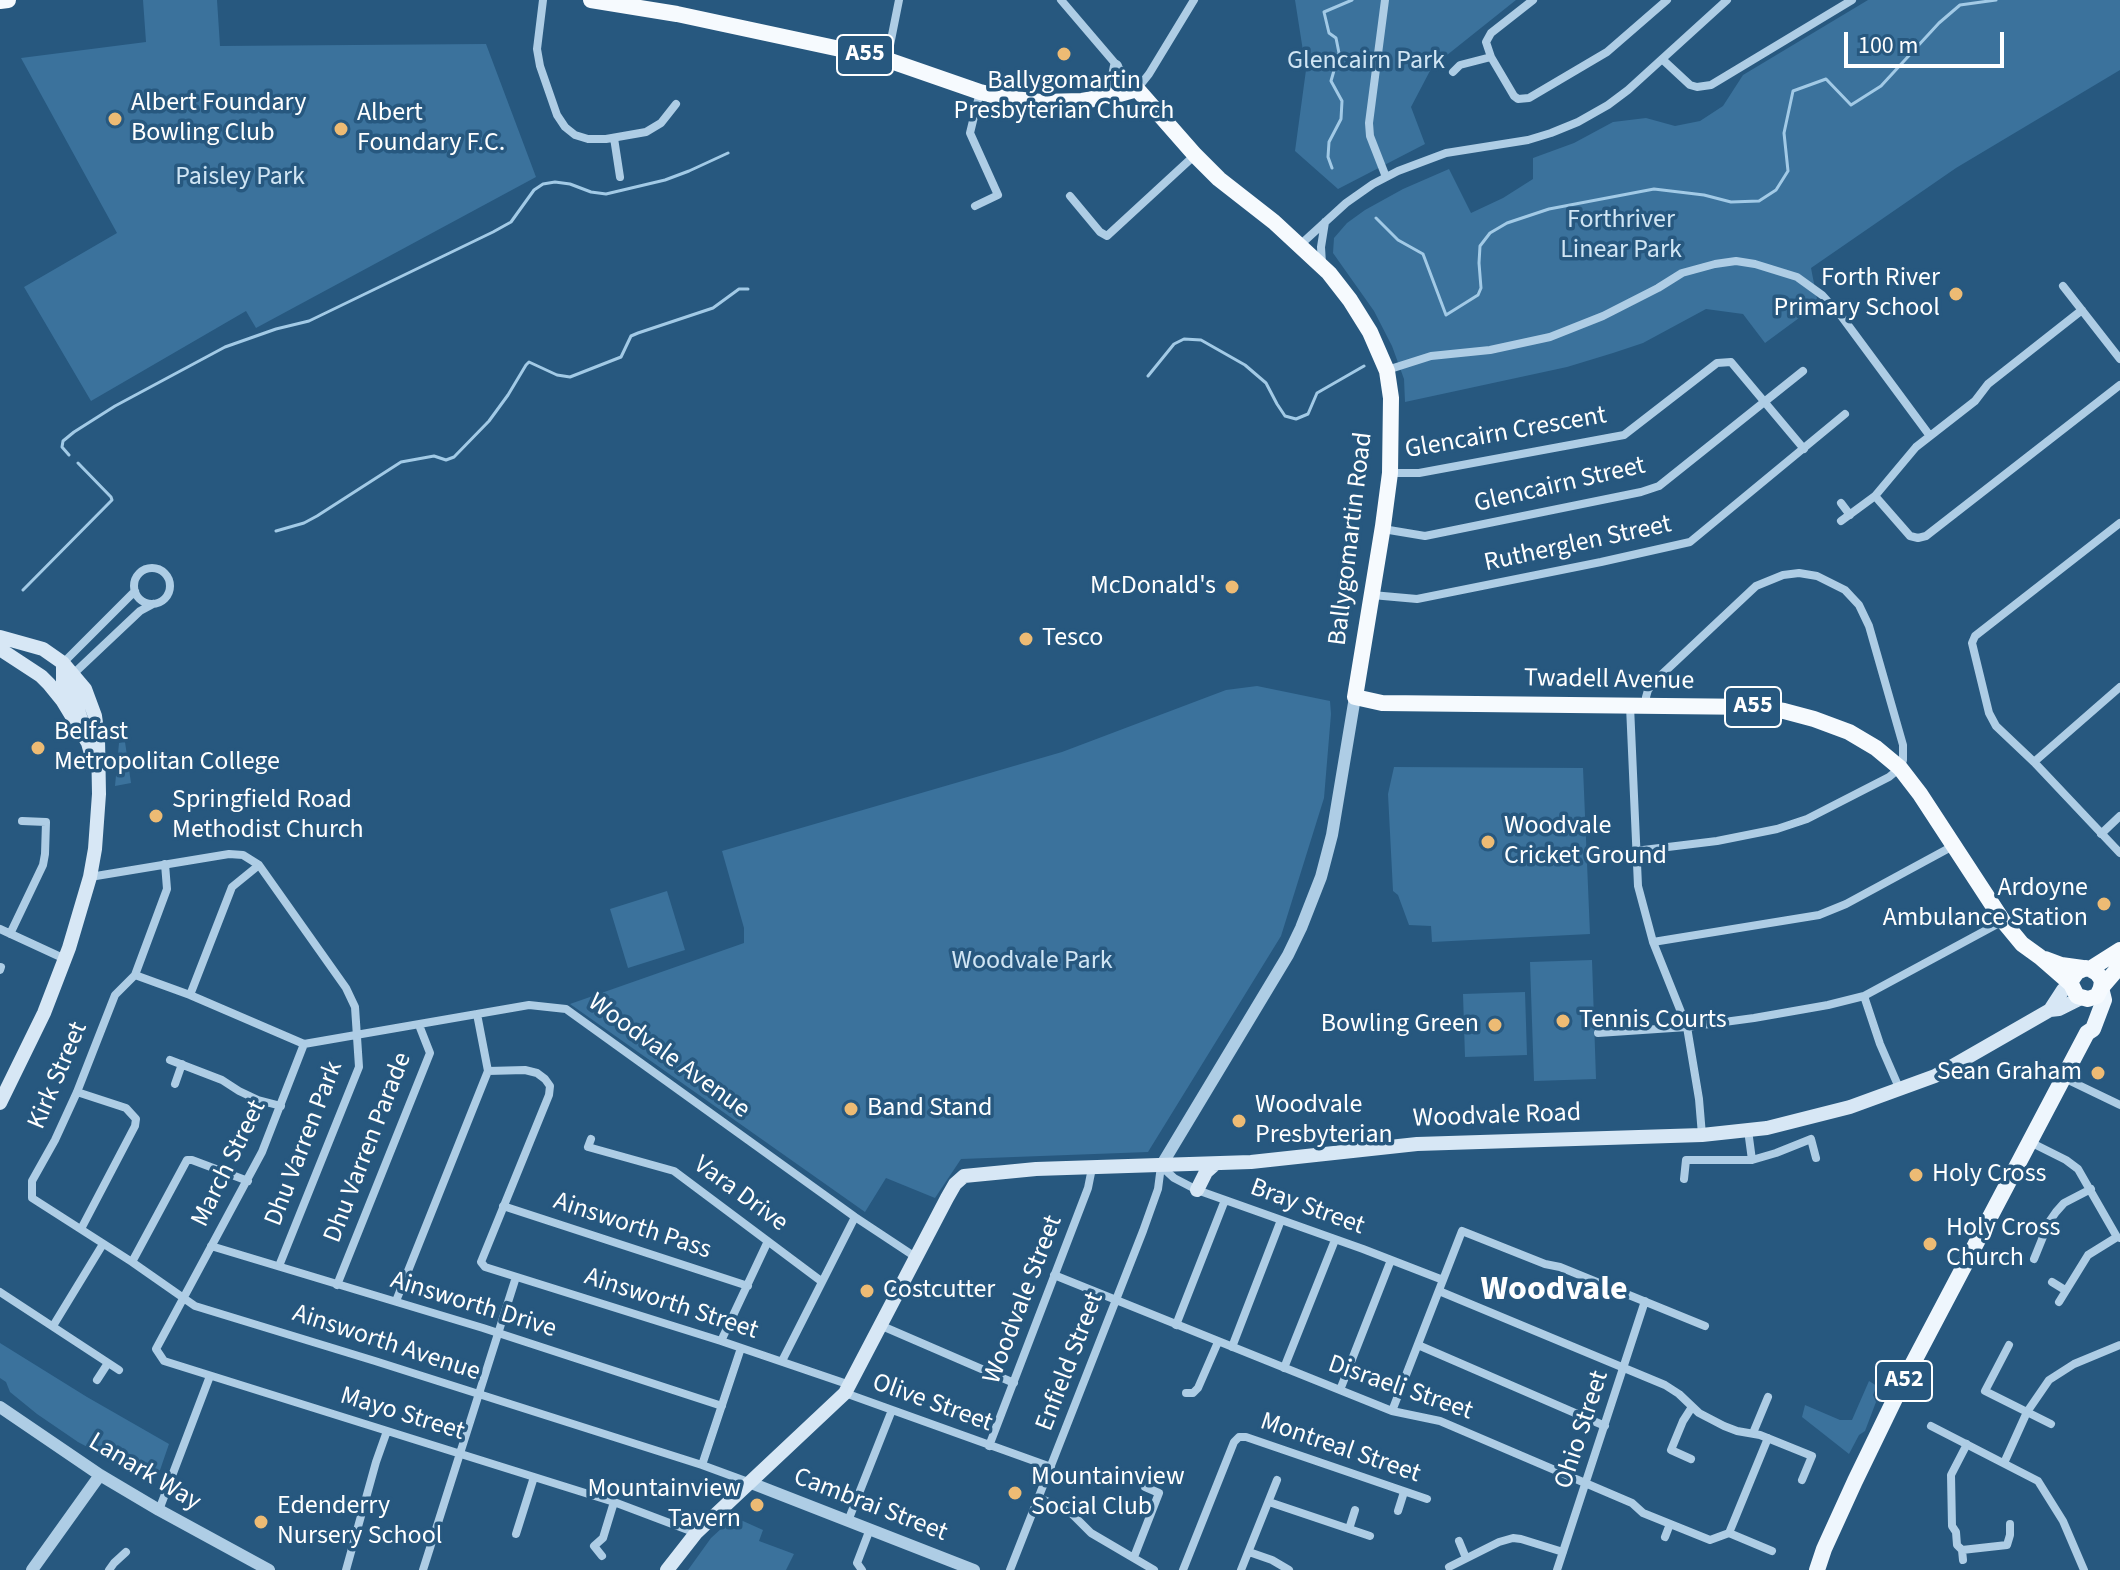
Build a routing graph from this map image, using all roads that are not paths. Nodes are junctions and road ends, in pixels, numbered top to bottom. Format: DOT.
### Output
graph roads {
  1 [pos="8,0"];
  2 [pos="543,0"];
  3 [pos="591,0"];
  4 [pos="899,0"];
  5 [pos="1061,0"];
  6 [pos="1194,0"];
  7 [pos="1385,0"];
  8 [pos="1533,0"];
  9 [pos="1667,0"];
  10 [pos="1727,0"];
  11 [pos="1852,0"];
  12 [pos="0,1"];
  13 [pos="629,3"];
  14 [pos="1491,57"];
  15 [pos="1662,59"];
  16 [pos="887,60"];
  17 [pos="1116,66"];
  18 [pos="1453,72"];
  19 [pos="1137,89"];
  20 [pos="980,92"];
  21 [pos="1095,99"];
  22 [pos="676,104"];
  23 [pos="614,138"];
  24 [pos="1195,155"];
  25 [pos="620,177"];
  26 [pos="1386,177"];
  27 [pos="1070,196"];
  28 [pos="975,206"];
  29 [pos="1325,221"];
  30 [pos="1300,245"];
  31 [pos="1323,267"];
  32 [pos="2063,286"];
  33 [pos="2082,310"];
  34 [pos="2120,359"];
  35 [pos="1387,371"];
  36 [pos="1803,371"];
  37 [pos="2120,385"];
  38 [pos="1764,402"];
  39 [pos="1845,414"];
  40 [pos="1930,436"];
  41 [pos="1804,449"];
  42 [pos="1390,473"];
  43 [pos="1875,496"];
  44 [pos="1841,503"];
  45 [pos="1850,515"];
  46 [pos="1841,521"];
  47 [pos="2120,523"];
  48 [pos="1383,529"];
  49 [pos="135,591"];
  50 [pos="1372,595"];
  51 [pos="153,604"];
  52 [pos="0,637"];
  53 [pos="0,649"];
  54 [pos="63,663"];
  55 [pos="63,681"];
  56 [pos="2120,687"];
  57 [pos="1355,697"];
  58 [pos="1638,706"];
  59 [pos="2034,762"];
  60 [pos="1900,768"];
  61 [pos="98,781"];
  62 [pos="2120,816"];
  63 [pos="22,821"];
  64 [pos="2101,834"];
  65 [pos="1954,846"];
  66 [pos="1635,851"];
  67 [pos="2120,853"];
  68 [pos="165,864"];
  69 [pos="259,865"];
  70 [pos="90,877"];
  71 [pos="2003,921"];
  72 [pos="0,929"];
  73 [pos="10,934"];
  74 [pos="1653,942"];
  75 [pos="2120,950"];
  76 [pos="2040,957"];
  77 [pos="65,959"];
  78 [pos="2120,966"];
  79 [pos="2088,968"];
  80 [pos="135,975"];
  81 [pos="2083,991"];
  82 [pos="190,995"];
  83 [pos="1864,996"];
  84 [pos="477,1014"];
  85 [pos="419,1025"];
  86 [pos="1687,1027"];
  87 [pos="1598,1033"];
  88 [pos="359,1036"];
  89 [pos="304,1044"];
  90 [pos="170,1060"];
  91 [pos="182,1064"];
  92 [pos="488,1071"];
  93 [pos="2064,1078"];
  94 [pos="175,1084"];
  95 [pos="1900,1090"];
  96 [pos="77,1092"];
  97 [pos="0,1103"];
  98 [pos="2120,1105"];
  99 [pos="281,1106"];
  100 [pos="1748,1130"];
  101 [pos="1702,1135"];
  102 [pos="591,1139"];
  103 [pos="2030,1142"];
  104 [pos="1816,1158"];
  105 [pos="1752,1160"];
  106 [pos="1215,1164"];
  107 [pos="1161,1166"];
  108 [pos="1092,1168"];
  109 [pos="1684,1179"];
  110 [pos="248,1181"];
  111 [pos="2091,1189"];
  112 [pos="1197,1190"];
  113 [pos="32,1198"];
  114 [pos="1225,1200"];
  115 [pos="503,1206"];
  116 [pos="2053,1215"];
  117 [pos="855,1217"];
  118 [pos="1281,1220"];
  119 [pos="2062,1223"];
  120 [pos="81,1229"];
  121 [pos="2119,1237"];
  122 [pos="1335,1240"];
  123 [pos="768,1241"];
  124 [pos="103,1244"];
  125 [pos="211,1246"];
  126 [pos="917,1258"];
  127 [pos="2034,1259"];
  128 [pos="1391,1260"];
  129 [pos="132,1262"];
  130 [pos="279,1266"];
  131 [pos="1054,1275"];
  132 [pos="516,1277"];
  133 [pos="1443,1280"];
  134 [pos="821,1281"];
  135 [pos="2052,1282"];
  136 [pos="337,1285"];
  137 [pos="748,1286"];
  138 [pos="2065,1290"];
  139 [pos="1439,1291"];
  140 [pos="0,1292"];
  141 [pos="184,1299"];
  142 [pos="396,1301"];
  143 [pos="1117,1301"];
  144 [pos="1645,1301"];
  145 [pos="2059,1302"];
  146 [pos="1176,1325"];
  147 [pos="53,1326"];
  148 [pos="882,1326"];
  149 [pos="1705,1326"];
  150 [pos="499,1334"];
  151 [pos="721,1341"];
  152 [pos="1218,1342"];
  153 [pos="1418,1345"];
  154 [pos="2009,1345"];
  155 [pos="2120,1345"];
  156 [pos="1232,1347"];
  157 [pos="741,1348"];
  158 [pos="782,1361"];
  159 [pos="108,1363"];
  160 [pos="1284,1368"];
  161 [pos="1624,1368"];
  162 [pos="119,1370"];
  163 [pos="210,1376"];
  164 [pos="97,1380"];
  165 [pos="1014,1383"];
  166 [pos="848,1389"];
  167 [pos="1340,1390"];
  168 [pos="1186,1393"];
  169 [pos="479,1395"];
  170 [pos="1768,1397"];
  171 [pos="722,1406"];
  172 [pos="0,1407"];
  173 [pos="1692,1407"];
  174 [pos="892,1410"];
  175 [pos="1392,1411"];
  176 [pos="2027,1412"];
  177 [pos="2051,1424"];
  178 [pos="1605,1426"];
  179 [pos="1931,1426"];
  180 [pos="387,1431"];
  181 [pos="1753,1433"];
  182 [pos="1768,1438"];
  183 [pos="1967,1444"];
  184 [pos="989,1446"];
  185 [pos="460,1454"];
  186 [pos="1691,1459"];
  187 [pos="2004,1463"];
  188 [pos="702,1465"];
  189 [pos="1051,1467"];
  190 [pos="100,1475"];
  191 [pos="534,1477"];
  192 [pos="1277,1480"];
  193 [pos="1802,1480"];
  194 [pos="751,1483"];
  195 [pos="1586,1483"];
  196 [pos="1145,1487"];
  197 [pos="1404,1492"];
  198 [pos="1039,1498"];
  199 [pos="1427,1499"];
  200 [pos="614,1502"];
  201 [pos="1269,1502"];
  202 [pos="159,1510"];
  203 [pos="1355,1510"];
  204 [pos="1398,1511"];
  205 [pos="848,1521"];
  206 [pos="1670,1524"];
  207 [pos="2010,1524"];
  208 [pos="870,1529"];
  209 [pos="1349,1529"];
  210 [pos="696,1533"];
  211 [pos="1729,1533"];
  212 [pos="516,1534"];
  213 [pos="1370,1536"];
  214 [pos="1665,1537"];
  215 [pos="1459,1541"];
  216 [pos="1772,1551"];
  217 [pos="126,1552"];
  218 [pos="1249,1552"];
  219 [pos="1563,1552"];
  220 [pos="602,1556"];
  221 [pos="1134,1557"];
  222 [pos="1466,1558"];
  223 [pos="953,1566"];
  224 [pos="1449,1567"];
  225 [pos="1559,1569"];
  226 [pos="32,1570"];
  227 [pos="109,1570"];
  228 [pos="269,1570"];
  229 [pos="346,1570"];
  230 [pos="423,1570"];
  231 [pos="667,1570"];
  232 [pos="862,1570"];
  233 [pos="974,1570"];
  234 [pos="1010,1570"];
  235 [pos="1154,1570"];
  236 [pos="1183,1570"];
  237 [pos="1241,1570"];
  238 [pos="1289,1570"];
  239 [pos="1817,1570"];
  240 [pos="2084,1570"];
  1 -- 12 [label="highway"];
  2 -- 23 [label="street"];
  3 -- 13 [label="highway, A55"];
  4 -- 16 [label="street"];
  5 -- 17 [label="street, Ballygomartin Road"];
  6 -- 19 [label="street"];
  7 -- 26 [label="street"];
  8 -- 14 [label="street"];
  9 -- 14 [label="street"];
  10 -- 15 [label="street"];
  11 -- 15 [label="street"];
  13 -- 16 [label="highway, A55"];
  14 -- 18 [label="street"];
  15 -- 26 [label="street"];
  16 -- 20 [label="highway, A55"];
  17 -- 19 [label="street, Ballygomartin Road"];
  17 -- 21 [label="street"];
  19 -- 21 [label="highway, A55"];
  19 -- 24 [label="highway, Ballygomartin Road"];
  20 -- 21 [label="highway, A55"];
  20 -- 28 [label="street"];
  22 -- 23 [label="street"];
  23 -- 25 [label="street"];
  24 -- 27 [label="street"];
  24 -- 30 [label="highway, Ballygomartin Road"];
  26 -- 29 [label="street"];
  29 -- 30 [label="street"];
  29 -- 31 [label="street"];
  30 -- 31 [label="highway, Ballygomartin Road"];
  31 -- 35 [label="highway, Ballygomartin Road"];
  32 -- 33 [label="street"];
  33 -- 34 [label="street"];
  33 -- 40 [label="street"];
  35 -- 40 [label="street"];
  35 -- 42 [label="highway, Ballygomartin Road"];
  36 -- 38 [label="street, Glencairn Street"];
  37 -- 43 [label="street"];
  38 -- 41 [label="street, Glencairn Crescent"];
  38 -- 42 [label="street, Glencairn Crescent"];
  38 -- 48 [label="street, Glencairn Street"];
  39 -- 41 [label="street, Rutherglen Street"];
  40 -- 43 [label="street"];
  41 -- 50 [label="street, Rutherglen Street"];
  42 -- 48 [label="highway, Ballygomartin Road"];
  43 -- 45 [label="street"];
  44 -- 45 [label="street"];
  45 -- 46 [label="street"];
  47 -- 59 [label="street"];
  48 -- 50 [label="highway, Ballygomartin Road"];
  49 -- 51 [label="street"];
  49 -- 51 [label="street"];
  49 -- 54 [label="street"];
  50 -- 57 [label="highway, Ballygomartin Road"];
  51 -- 55 [label="street"];
  52 -- 54 [label="main road"];
  53 -- 55 [label="main road"];
  54 -- 55 [label="main road"];
  55 -- 61 [label="main road"];
  55 -- 61 [label="main road"];
  56 -- 59 [label="street"];
  57 -- 58 [label="highway, Twadell Avenue / A55"];
  57 -- 107 [label="street, Ballygomartin Road"];
  58 -- 60 [label="highway, Twadell Avenue / A55"];
  58 -- 60 [label="street"];
  58 -- 66 [label="street"];
  59 -- 64 [label="street"];
  60 -- 65 [label="highway, Twadell Avenue / A55"];
  60 -- 66 [label="street"];
  61 -- 70 [label="main road"];
  62 -- 64 [label="street"];
  63 -- 73 [label="street"];
  64 -- 67 [label="street"];
  65 -- 71 [label="highway, Twadell Avenue / A55"];
  65 -- 74 [label="street"];
  66 -- 74 [label="street"];
  68 -- 69 [label="street"];
  68 -- 70 [label="street"];
  68 -- 80 [label="street, Kirk Street"];
  69 -- 82 [label="street"];
  69 -- 88 [label="street, Dhu Varren Park"];
  70 -- 77 [label="main road"];
  71 -- 76 [label="highway, Twadell Avenue / A55"];
  71 -- 83 [label="street"];
  72 -- 73 [label="street"];
  73 -- 77 [label="street"];
  74 -- 86 [label="street"];
  75 -- 79 [label="highway"];
  76 -- 79 [label="highway, Twadell Avenue / A55"];
  76 -- 81 [label="highway, Twadell Avenue / A55"];
  77 -- 97 [label="main road"];
  78 -- 81 [label="highway"];
  79 -- 81 [label="highway"];
  79 -- 81 [label="highway"];
  80 -- 82 [label="street"];
  80 -- 96 [label="street, Kirk Street"];
  81 -- 93 [label="main road, A52"];
  81 -- 95 [label="main road, Woodvale Road"];
  82 -- 89 [label="street"];
  83 -- 86 [label="street"];
  83 -- 95 [label="street"];
  84 -- 85 [label="street, Woodvale Avenue"];
  84 -- 92 [label="street"];
  84 -- 117 [label="street, Woodvale Avenue"];
  85 -- 88 [label="street, Woodvale Avenue"];
  85 -- 136 [label="street, Dhu Varren Parade"];
  86 -- 87 [label="street"];
  86 -- 101 [label="street"];
  88 -- 89 [label="street, Woodvale Avenue"];
  88 -- 130 [label="street, Dhu Varren Park"];
  89 -- 99 [label="street, March Street"];
  90 -- 91 [label="street"];
  91 -- 94 [label="street"];
  91 -- 99 [label="street"];
  92 -- 115 [label="street"];
  92 -- 142 [label="street"];
  93 -- 98 [label="street"];
  93 -- 103 [label="main road, A52"];
  95 -- 100 [label="main road, Woodvale Road"];
  96 -- 113 [label="street, Kirk Street"];
  96 -- 120 [label="street"];
  99 -- 110 [label="street, March Street"];
  100 -- 101 [label="main road, Woodvale Road"];
  100 -- 105 [label="street"];
  101 -- 106 [label="main road, Woodvale Road"];
  102 -- 123 [label="street, Vara Drive"];
  103 -- 111 [label="street"];
  103 -- 239 [label="main road, A52"];
  104 -- 105 [label="street"];
  105 -- 109 [label="street"];
  106 -- 107 [label="main road, Woodvale Road"];
  106 -- 112 [label="main road"];
  107 -- 108 [label="main road, Woodvale Road"];
  107 -- 112 [label="street, Bray Street"];
  107 -- 143 [label="street, Enfield Street"];
  108 -- 126 [label="main road, Woodvale Road"];
  108 -- 131 [label="street, Woodvale Street"];
  110 -- 125 [label="street, March Street"];
  110 -- 129 [label="street"];
  111 -- 116 [label="street"];
  111 -- 121 [label="street"];
  112 -- 114 [label="street, Bray Street"];
  113 -- 120 [label="street, Ainsworth Avenue"];
  114 -- 118 [label="street, Bray Street"];
  114 -- 146 [label="street"];
  115 -- 132 [label="street, Ainsworth Street"];
  115 -- 137 [label="street, Ainsworth Pass"];
  116 -- 119 [label="street"];
  116 -- 127 [label="street"];
  117 -- 126 [label="street, Woodvale Avenue"];
  117 -- 134 [label="street"];
  118 -- 122 [label="street, Bray Street"];
  118 -- 156 [label="street"];
  120 -- 124 [label="street, Ainsworth Avenue"];
  121 -- 138 [label="street"];
  122 -- 128 [label="street, Bray Street"];
  122 -- 160 [label="street"];
  123 -- 134 [label="street, Vara Drive"];
  123 -- 137 [label="street"];
  124 -- 129 [label="street, Ainsworth Avenue"];
  124 -- 147 [label="street"];
  125 -- 130 [label="street, Ainsworth Drive"];
  125 -- 141 [label="street, March Street"];
  126 -- 148 [label="main road, Woodvale Road"];
  128 -- 133 [label="street, Bray Street"];
  128 -- 167 [label="street"];
  129 -- 141 [label="street, Ainsworth Avenue"];
  130 -- 136 [label="street, Ainsworth Drive"];
  131 -- 143 [label="street, Disraeli Street"];
  131 -- 165 [label="street, Woodvale Street"];
  132 -- 150 [label="street"];
  132 -- 151 [label="street, Ainsworth Street"];
  133 -- 139 [label="street"];
  133 -- 144 [label="street"];
  134 -- 158 [label="street"];
  135 -- 138 [label="street"];
  136 -- 142 [label="street, Ainsworth Drive"];
  137 -- 151 [label="street"];
  138 -- 145 [label="street"];
  139 -- 153 [label="street"];
  139 -- 161 [label="street"];
  140 -- 147 [label="street"];
  141 -- 163 [label="street, Mayo Street"];
  141 -- 169 [label="street, Ainsworth Avenue"];
  142 -- 150 [label="street, Ainsworth Drive"];
  143 -- 146 [label="street, Disraeli Street"];
  143 -- 189 [label="street, Enfield Street"];
  144 -- 149 [label="street"];
  144 -- 161 [label="street, Ohio Street"];
  146 -- 152 [label="street, Disraeli Street"];
  147 -- 159 [label="street"];
  148 -- 165 [label="street"];
  148 -- 166 [label="main road, Woodvale Road"];
  150 -- 169 [label="street"];
  150 -- 171 [label="street, Ainsworth Drive"];
  151 -- 157 [label="street, Ainsworth Street"];
  152 -- 156 [label="street, Disraeli Street"];
  152 -- 168 [label="street"];
  153 -- 175 [label="street"];
  153 -- 178 [label="street"];
  154 -- 176 [label="street"];
  155 -- 176 [label="street"];
  156 -- 160 [label="street, Disraeli Street"];
  157 -- 158 [label="street, Ainsworth Street"];
  157 -- 171 [label="street"];
  158 -- 166 [label="street, Ainsworth Street"];
  159 -- 162 [label="street"];
  159 -- 164 [label="street"];
  160 -- 167 [label="street, Disraeli Street"];
  161 -- 173 [label="street"];
  161 -- 178 [label="street, Ohio Street"];
  163 -- 180 [label="street, Mayo Street"];
  163 -- 202 [label="street"];
  165 -- 184 [label="street, Woodvale Street"];
  166 -- 174 [label="street, Olive Street"];
  166 -- 194 [label="main road, Woodvale Road"];
  167 -- 175 [label="street, Disraeli Street"];
  169 -- 185 [label="street"];
  169 -- 188 [label="street, Ainsworth Avenue"];
  170 -- 181 [label="street"];
  171 -- 188 [label="street"];
  172 -- 190 [label="street, Lanark Way"];
  173 -- 181 [label="street"];
  173 -- 186 [label="street"];
  174 -- 184 [label="street, Olive Street"];
  174 -- 205 [label="street"];
  175 -- 195 [label="street, Disraeli Street"];
  176 -- 177 [label="street"];
  176 -- 187 [label="street"];
  178 -- 195 [label="street, Ohio Street"];
  179 -- 183 [label="street"];
  180 -- 185 [label="street, Mayo Street"];
  180 -- 229 [label="street"];
  181 -- 182 [label="street"];
  182 -- 193 [label="street"];
  182 -- 211 [label="street"];
  183 -- 187 [label="street"];
  183 -- 207 [label="street"];
  184 -- 189 [label="street, Olive Street"];
  185 -- 191 [label="street, Mayo Street"];
  185 -- 230 [label="street"];
  187 -- 240 [label="street"];
  188 -- 194 [label="street, Ainsworth Avenue"];
  189 -- 198 [label="street, Enfield Street"];
  190 -- 202 [label="street, Lanark Way"];
  190 -- 226 [label="street"];
  191 -- 200 [label="street, Mayo Street"];
  191 -- 212 [label="street"];
  192 -- 201 [label="street"];
  194 -- 205 [label="street, Cambrai Street"];
  194 -- 210 [label="main road, Woodvale Road"];
  195 -- 206 [label="street, Disraeli Street"];
  195 -- 219 [label="street, Ohio Street"];
  196 -- 221 [label="street"];
  197 -- 199 [label="street, Montreal Street"];
  197 -- 204 [label="street"];
  197 -- 236 [label="street, Montreal Street"];
  198 -- 221 [label="street"];
  198 -- 234 [label="street, Enfield Street"];
  200 -- 210 [label="street, Mayo Street"];
  200 -- 220 [label="street"];
  201 -- 209 [label="street"];
  201 -- 218 [label="street"];
  202 -- 228 [label="street, Lanark Way"];
  203 -- 209 [label="street"];
  205 -- 208 [label="street, Cambrai Street"];
  206 -- 211 [label="street, Disraeli Street"];
  206 -- 214 [label="street"];
  208 -- 223 [label="street, Cambrai Street"];
  208 -- 232 [label="street"];
  209 -- 213 [label="street"];
  210 -- 231 [label="main road, Woodvale Road"];
  211 -- 216 [label="street"];
  215 -- 222 [label="street"];
  217 -- 227 [label="street"];
  218 -- 237 [label="street"];
  218 -- 238 [label="street"];
  219 -- 222 [label="street"];
  219 -- 225 [label="street, Ohio Street"];
  221 -- 235 [label="street"];
  222 -- 224 [label="street"];
  223 -- 233 [label="street, Cambrai Street"];
}
